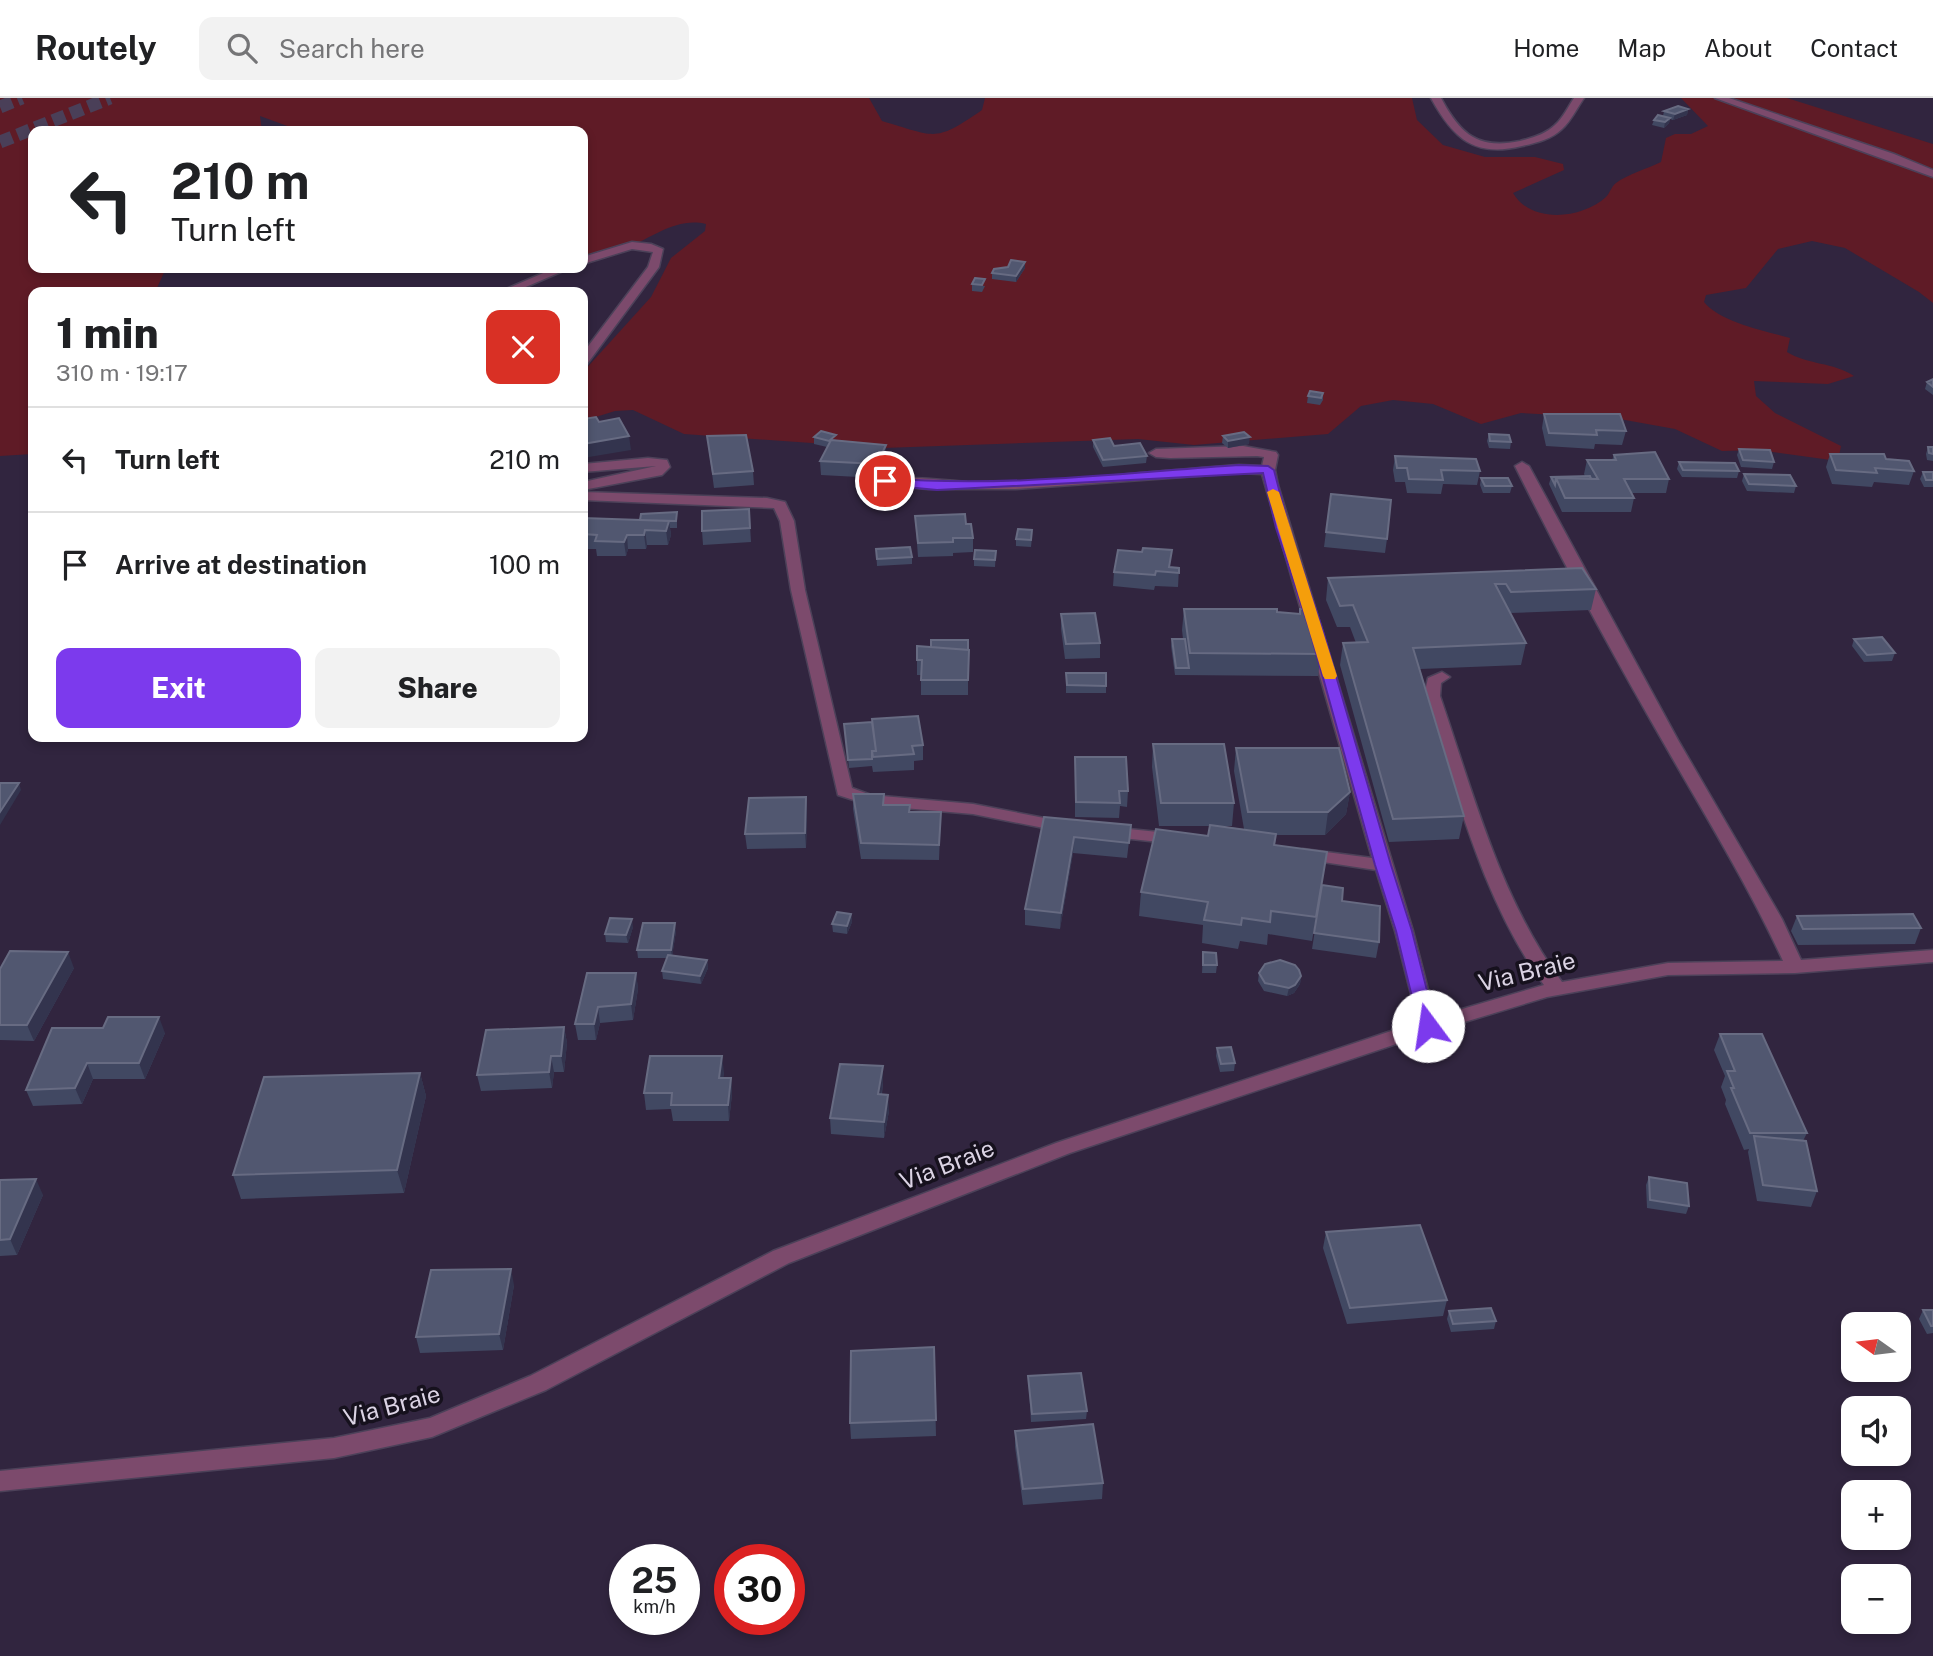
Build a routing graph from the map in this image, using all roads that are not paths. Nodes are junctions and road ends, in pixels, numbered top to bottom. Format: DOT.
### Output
graph roads {
  1 [pos="1436,98"];
  2 [pos="1579,98"];
  3 [pos="1720,98"];
  4 [pos="1933,174"];
  5 [pos="588,259"];
  6 [pos="552,273"];
  7 [pos="517,287"];
  8 [pos="588,354"];
  9 [pos="1156,453"];
  10 [pos="1522,466"];
  11 [pos="588,468"];
  12 [pos="1268,470"];
  13 [pos="885,481"];
  14 [pos="588,485"];
  15 [pos="588,496"];
  16 [pos="1442,677"];
  17 [pos="1192,840"];
  18 [pos="1288,852"];
  19 [pos="1383,865"];
  20 [pos="1933,956"];
  21 [pos="1795,967"];
  22 [pos="1557,989"];
  23 [pos="1428,1026"];
  24 [pos="0,1481"];
  1 -- 2 [label="street"];
  3 -- 4 [label="street"];
  5 -- 8 [label="street"];
  6 -- 7 [label="street"];
  9 -- 12 [label="street"];
  10 -- 21 [label="street"];
  11 -- 14 [label="street"];
  12 -- 13 [label="street"];
  12 -- 19 [label="street"];
  15 -- 17 [label="street"];
  16 -- 22 [label="street"];
  18 -- 19 [label="street"];
  19 -- 23 [label="street"];
  20 -- 21 [label="street, Via Braie"];
  21 -- 22 [label="street, Via Braie"];
  22 -- 23 [label="street, Via Braie"];
  23 -- 24 [label="street, Via Braie"];
}
